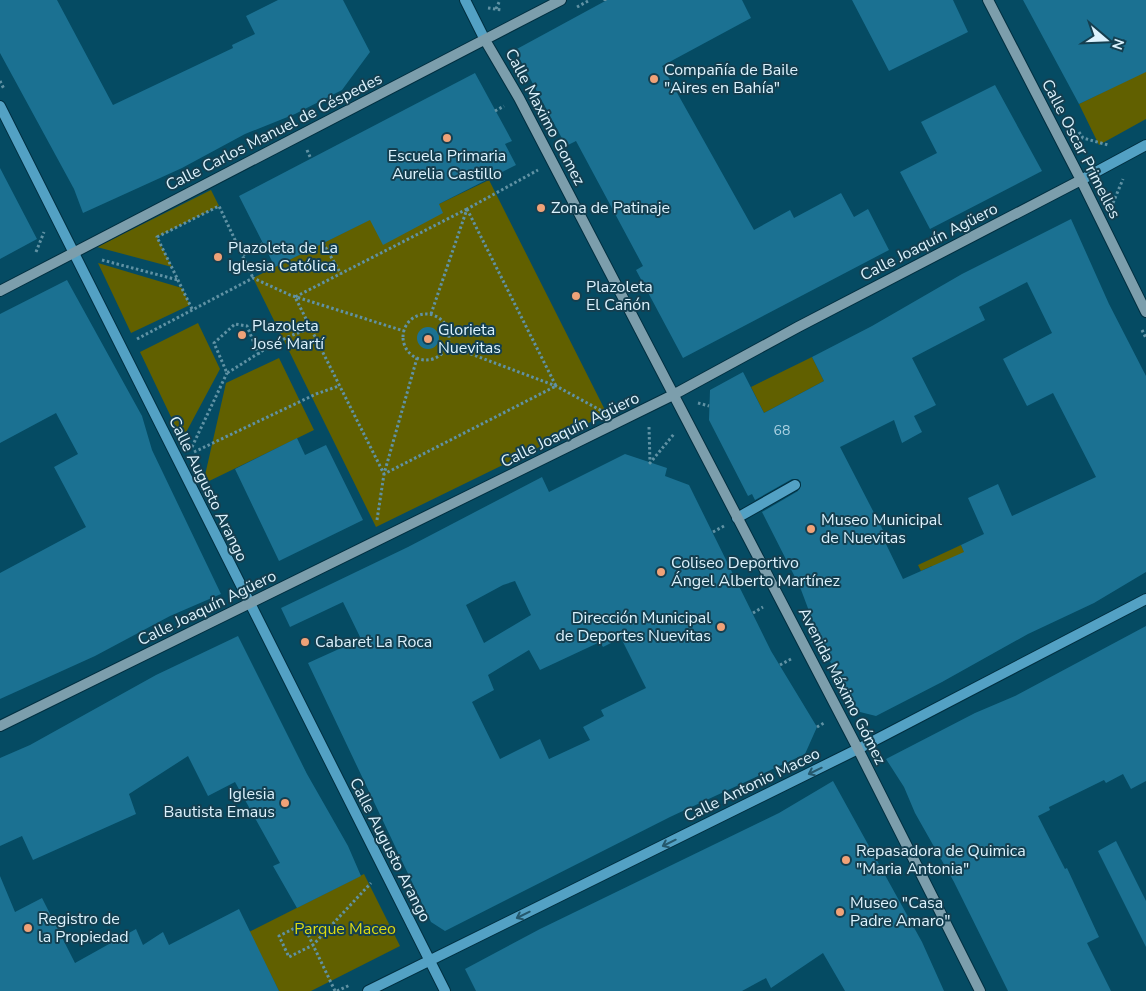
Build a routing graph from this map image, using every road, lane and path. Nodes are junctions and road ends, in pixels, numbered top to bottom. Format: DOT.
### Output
graph roads {
  1 [pos="465,0"];
  2 [pos="561,0"];
  3 [pos="988,0"];
  4 [pos="485,40"];
  5 [pos="0,81"];
  6 [pos="4,89"];
  7 [pos="0,106"];
  8 [pos="1078,130"];
  9 [pos="1109,145"];
  10 [pos="1146,145"];
  11 [pos="538,162"];
  12 [pos="1126,171"];
  13 [pos="1081,180"];
  14 [pos="467,209"];
  15 [pos="1117,212"];
  16 [pos="46,227"];
  17 [pos="323,243"];
  18 [pos="264,244"];
  19 [pos="74,252"];
  20 [pos="243,255"];
  21 [pos="29,256"];
  22 [pos="98,263"];
  23 [pos="340,274"];
  24 [pos="254,278"];
  25 [pos="178,280"];
  26 [pos="0,291"];
  27 [pos="295,297"];
  28 [pos="192,309"];
  29 [pos="1146,312"];
  30 [pos="431,314"];
  31 [pos="311,329"];
  32 [pos="404,331"];
  33 [pos="131,333"];
  34 [pos="135,340"];
  35 [pos="447,345"];
  36 [pos="137,346"];
  37 [pos="259,355"];
  38 [pos="417,358"];
  39 [pos="227,373"];
  40 [pos="340,386"];
  41 [pos="556,386"];
  42 [pos="673,396"];
  43 [pos="701,396"];
  44 [pos="650,407"];
  45 [pos="698,412"];
  46 [pos="601,417"];
  47 [pos="686,420"];
  48 [pos="384,474"];
  49 [pos="795,486"];
  50 [pos="719,517"];
  51 [pos="737,518"];
  52 [pos="376,528"];
  53 [pos="727,534"];
  54 [pos="760,598"];
  55 [pos="1146,599"];
  56 [pos="249,604"];
  57 [pos="769,615"];
  58 [pos="793,658"];
  59 [pos="797,666"];
  60 [pos="827,721"];
  61 [pos="0,726"];
  62 [pos="828,728"];
  63 [pos="858,749"];
  64 [pos="368,884"];
  65 [pos="312,946"];
  66 [pos="430,961"];
  67 [pos="354,983"];
  68 [pos="336,991"];
  69 [pos="368,991"];
  70 [pos="445,991"];
  71 [pos="980,991"];
  1 -- 4 [label="street"];
  2 -- 4 [label="main road, Calle Carlos Manuel de Céspedes"];
  3 -- 13 [label="main road, Calle Oscar Primelles"];
  4 -- 19 [label="main road, Calle Carlos Manuel de Céspedes"];
  4 -- 42 [label="main road, Calle Maximo Gomez"];
  5 -- 6 [label="path"];
  7 -- 19 [label="street, Calle Augusto Arango"];
  8 -- 9 [label="path"];
  10 -- 13 [label="street, Calle Joaquín Agüero"];
  11 -- 14 [label="path"];
  12 -- 15 [label="path"];
  13 -- 29 [label="main road, Calle Oscar Primelles"];
  13 -- 42 [label="main road, Calle Joaquín Agüero"];
  14 -- 23 [label="path"];
  14 -- 30 [label="path"];
  14 -- 41 [label="path"];
  16 -- 21 [label="path"];
  17 -- 23 [label="path"];
  18 -- 20 [label="path"];
  19 -- 26 [label="main road, Calle Carlos Manuel de Céspedes"];
  19 -- 56 [label="street, Calle Augusto Arango"];
  20 -- 24 [label="path"];
  20 -- 25 [label="path"];
  22 -- 25 [label="path"];
  23 -- 27 [label="path"];
  24 -- 27 [label="path"];
  24 -- 28 [label="path"];
  25 -- 28 [label="path"];
  27 -- 31 [label="path"];
  27 -- 32 [label="path"];
  28 -- 34 [label="path"];
  30 -- 32 [label="path"];
  30 -- 35 [label="path"];
  31 -- 37 [label="path"];
  31 -- 40 [label="path"];
  32 -- 38 [label="path"];
  33 -- 34 [label="path"];
  34 -- 36 [label="path"];
  35 -- 38 [label="path"];
  35 -- 41 [label="path"];
  37 -- 39 [label="path"];
  37 -- 39 [label="path"];
  38 -- 48 [label="path"];
  39 -- 40 [label="path"];
  40 -- 48 [label="path"];
  41 -- 46 [label="path"];
  41 -- 48 [label="path"];
  42 -- 44 [label="main road, Calle Joaquín Agüero"];
  42 -- 47 [label="main road, Avenida Máximo Gómez"];
  43 -- 45 [label="path"];
  44 -- 47 [label="path"];
  44 -- 56 [label="main road, Calle Joaquín Agüero"];
  47 -- 51 [label="main road, Avenida Máximo Gómez"];
  48 -- 52 [label="path"];
  49 -- 51 [label="street"];
  50 -- 53 [label="path"];
  51 -- 63 [label="main road, Avenida Máximo Gómez"];
  54 -- 57 [label="path"];
  55 -- 63 [label="street, Calle Antonio Maceo"];
  56 -- 61 [label="main road, Calle Joaquín Agüero"];
  56 -- 66 [label="street, Calle Augusto Arango"];
  58 -- 59 [label="path"];
  60 -- 62 [label="path"];
  63 -- 66 [label="street, Calle Antonio Maceo, one-way"];
  63 -- 71 [label="main road, Avenida Máximo Gómez"];
  64 -- 65 [label="path"];
  65 -- 65 [label="path"];
  65 -- 68 [label="path"];
  66 -- 69 [label="street, Calle Antonio Maceo"];
  66 -- 70 [label="street, Calle Augusto Arango"];
  67 -- 68 [label="path"];
}
